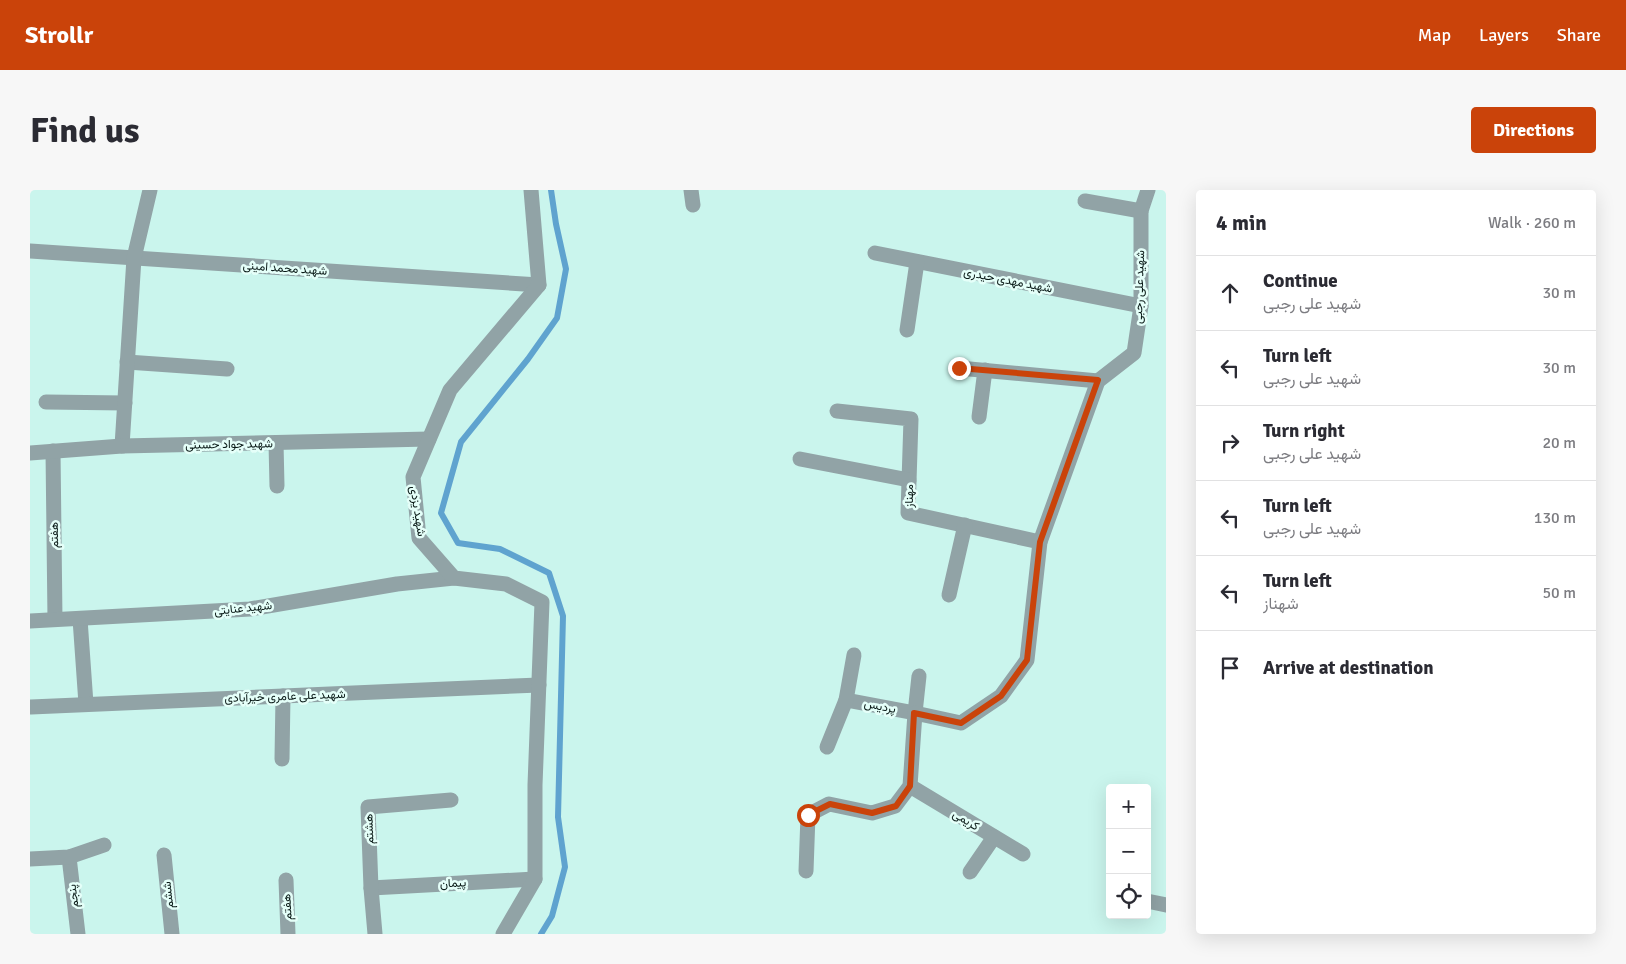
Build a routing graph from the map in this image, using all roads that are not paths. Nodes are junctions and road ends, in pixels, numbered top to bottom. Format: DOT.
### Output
graph roads {
  1 [pos="150,190"];
  2 [pos="531,190"];
  3 [pos="1148,190"];
  4 [pos="1085,201"];
  5 [pos="1141,211"];
  6 [pos="30,250"];
  7 [pos="875,253"];
  8 [pos="134,258"];
  9 [pos="917,262"];
  10 [pos="539,285"];
  11 [pos="1141,306"];
  12 [pos="907,330"];
  13 [pos="127,362"];
  14 [pos="959,368"];
  15 [pos="227,369"];
  16 [pos="985,370"];
  17 [pos="1098,380"];
  18 [pos="46,402"];
  19 [pos="125,403"];
  20 [pos="837,411"];
  21 [pos="979,417"];
  22 [pos="429,439"];
  23 [pos="276,443"];
  24 [pos="122,446"];
  25 [pos="53,452"];
  26 [pos="30,453"];
  27 [pos="800,459"];
  28 [pos="909,480"];
  29 [pos="276,486"];
  30 [pos="964,525"];
  31 [pos="1040,542"];
  32 [pos="454,578"];
  33 [pos="949,595"];
  34 [pos="80,619"];
  35 [pos="30,620"];
  36 [pos="55,620"];
  37 [pos="854,655"];
  38 [pos="919,676"];
  39 [pos="539,685"];
  40 [pos="283,696"];
  41 [pos="846,700"];
  42 [pos="86,704"];
  43 [pos="31,707"];
  44 [pos="914,713"];
  45 [pos="828,747"];
  46 [pos="282,759"];
  47 [pos="910,786"];
  48 [pos="451,800"];
  49 [pos="994,837"];
  50 [pos="104,845"];
  51 [pos="1023,854"];
  52 [pos="164,855"];
  53 [pos="69,857"];
  54 [pos="30,859"];
  55 [pos="806,871"];
  56 [pos="970,872"];
  57 [pos="535,879"];
  58 [pos="286,880"];
  59 [pos="371,888"];
  60 [pos="1151,902"];
  61 [pos="1166,905"];
  62 [pos="78,934"];
  63 [pos="172,934"];
  64 [pos="288,934"];
  65 [pos="374,934"];
  66 [pos="503,934"];
  1 -- 8 [label="street"];
  2 -- 10 [label="street"];
  3 -- 5 [label="street, شهید علی رجبی"];
  4 -- 5 [label="street"];
  5 -- 11 [label="street, شهید علی رجبی"];
  6 -- 8 [label="street, شهید محمد امینی"];
  7 -- 9 [label="street, شهید مهدی حیدری"];
  8 -- 10 [label="street, شهید محمد امینی"];
  8 -- 13 [label="street"];
  9 -- 11 [label="street, شهید مهدی حیدری"];
  9 -- 12 [label="street"];
  10 -- 22 [label="street, شهید یزدی"];
  11 -- 17 [label="street, شهید علی رجبی"];
  13 -- 15 [label="street"];
  13 -- 19 [label="street"];
  14 -- 16 [label="street"];
  16 -- 17 [label="street"];
  16 -- 21 [label="street"];
  17 -- 31 [label="street"];
  18 -- 19 [label="street"];
  19 -- 24 [label="street"];
  20 -- 28 [label="street, مهناز"];
  22 -- 23 [label="street, شهید جواد حسینی"];
  22 -- 32 [label="street, شهید یزدی"];
  23 -- 24 [label="street, شهید جواد حسینی"];
  23 -- 29 [label="street"];
  24 -- 25 [label="street, شهید جواد حسینی"];
  25 -- 26 [label="street, شهید جواد حسینی"];
  25 -- 36 [label="street, هفتم"];
  27 -- 28 [label="street"];
  28 -- 30 [label="street, مهناز"];
  30 -- 31 [label="street, مهناز"];
  30 -- 33 [label="street"];
  31 -- 44 [label="street"];
  32 -- 34 [label="street, شهید عنایتی"];
  32 -- 39 [label="street"];
  34 -- 36 [label="street, شهید عنایتی"];
  34 -- 42 [label="street"];
  35 -- 36 [label="street, شهید عنایتی"];
  37 -- 41 [label="street"];
  38 -- 44 [label="street"];
  39 -- 40 [label="street, شهید علی عامری خیرآبادی"];
  39 -- 57 [label="street"];
  40 -- 42 [label="street, شهید علی عامری خیرآبادی"];
  40 -- 46 [label="street"];
  41 -- 44 [label="street, پردیس"];
  41 -- 45 [label="street"];
  42 -- 43 [label="street, شهید علی عامری خیرآبادی"];
  44 -- 47 [label="street"];
  47 -- 49 [label="street, کریمی"];
  47 -- 55 [label="street"];
  48 -- 59 [label="street, هشتم"];
  49 -- 51 [label="street, کریمی"];
  49 -- 56 [label="street"];
  50 -- 53 [label="street"];
  52 -- 63 [label="street, ششم"];
  53 -- 54 [label="street"];
  53 -- 62 [label="street, پنجم"];
  57 -- 59 [label="street, پیمان"];
  57 -- 66 [label="street"];
  58 -- 64 [label="street, هفتم"];
  59 -- 65 [label="street, هشتم"];
  60 -- 61 [label="street"];
}
